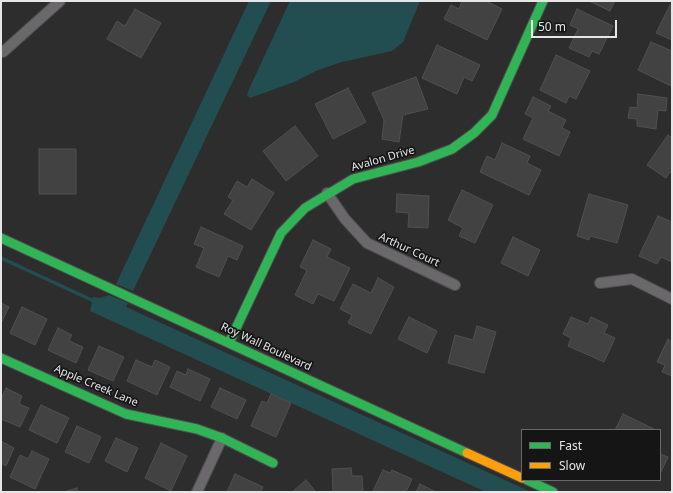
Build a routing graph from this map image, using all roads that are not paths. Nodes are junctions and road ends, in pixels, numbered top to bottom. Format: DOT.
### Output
graph roads {
  1 [pos="60,1"];
  2 [pos="543,1"];
  3 [pos="3,52"];
  4 [pos="327,193"];
  5 [pos="1,238"];
  6 [pos="600,283"];
  7 [pos="455,285"];
  8 [pos="672,299"];
  9 [pos="229,343"];
  10 [pos="1,358"];
  11 [pos="222,438"];
  12 [pos="273,463"];
  13 [pos="521,478"];
  14 [pos="529,481"];
  15 [pos="197,492"];
  16 [pos="553,492"];
  1 -- 3 [label="street"];
  2 -- 4 [label="street, Avalon Drive"];
  4 -- 7 [label="street, Arthur Court"];
  4 -- 9 [label="street, Avalon Drive"];
  5 -- 9 [label="street, Roy Wall Boulevard"];
  6 -- 8 [label="street"];
  9 -- 13 [label="street, Roy Wall Boulevard"];
  10 -- 11 [label="street, Apple Creek Lane"];
  11 -- 12 [label="street, Apple Creek Lane"];
  11 -- 15 [label="street"];
  14 -- 16 [label="street"];
}
